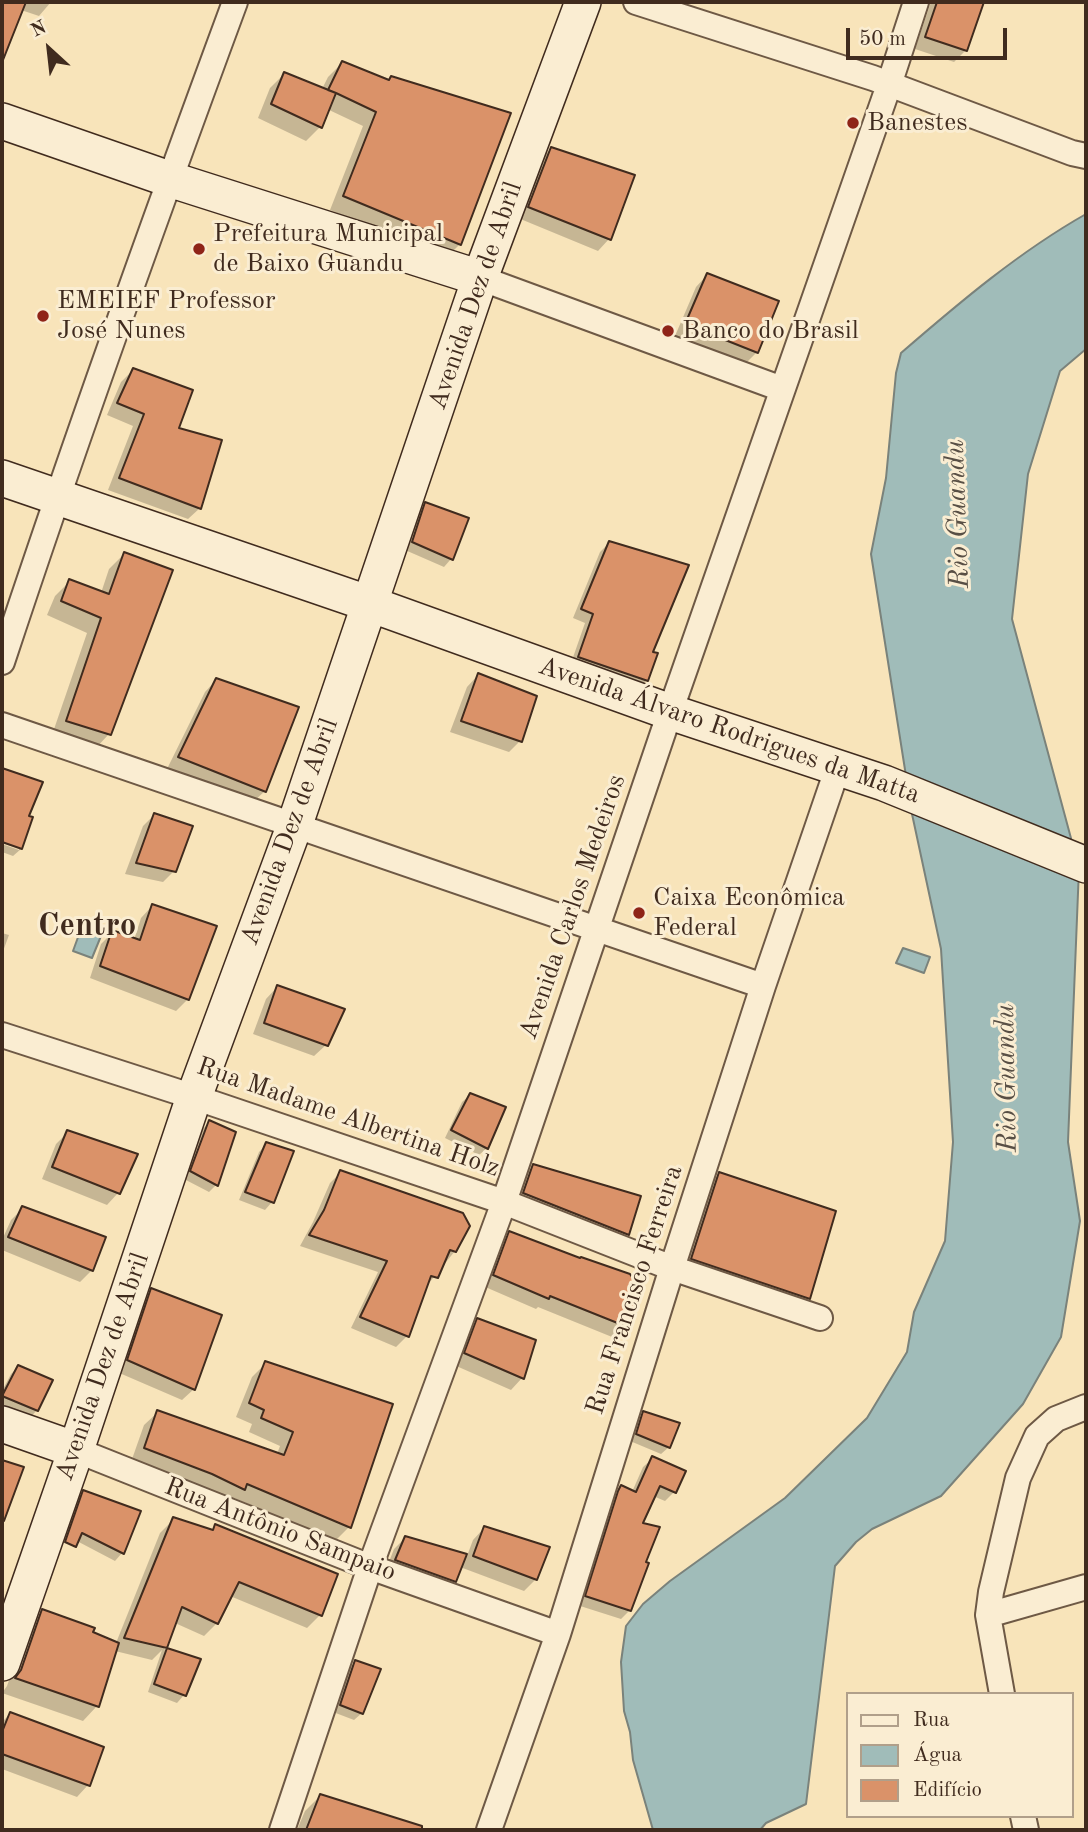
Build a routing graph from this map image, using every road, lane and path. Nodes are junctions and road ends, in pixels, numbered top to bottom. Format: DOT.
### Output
graph roads {
  1 [pos="235,2"];
  2 [pos="583,2"];
  3 [pos="636,2"];
  4 [pos="916,2"];
  5 [pos="889,85"];
  6 [pos="2,121"];
  7 [pos="1086,156"];
  8 [pos="169,179"];
  9 [pos="480,278"];
  10 [pos="782,389"];
  11 [pos="2,478"];
  12 [pos="56,498"];
  13 [pos="370,604"];
  14 [pos="2,662"];
  15 [pos="670,712"];
  16 [pos="2,725"];
  17 [pos="838,767"];
  18 [pos="294,827"];
  19 [pos="1086,864"];
  20 [pos="597,928"];
  21 [pos="763,986"];
  22 [pos="2,1035"];
  23 [pos="194,1097"];
  24 [pos="504,1202"];
  25 [pos="672,1268"];
  26 [pos="820,1318"];
  27 [pos="1086,1407"];
  28 [pos="2,1424"];
  29 [pos="76,1450"];
  30 [pos="370,1567"];
  31 [pos="1086,1587"];
  32 [pos="988,1615"];
  33 [pos="558,1634"];
  34 [pos="2,1663"];
  35 [pos="1002,1692"];
  36 [pos="282,1830"];
  37 [pos="489,1830"];
  1 -- 8 [label="street"];
  2 -- 9 [label="street, Avenida Dez de Abril"];
  3 -- 5 [label="street"];
  4 -- 5 [label="street, Avenida Carlos Medeiros"];
  5 -- 7 [label="street"];
  5 -- 10 [label="street, Avenida Carlos Medeiros"];
  6 -- 8 [label="street"];
  8 -- 9 [label="street"];
  8 -- 12 [label="street"];
  9 -- 10 [label="street"];
  9 -- 13 [label="street, Avenida Dez de Abril"];
  10 -- 15 [label="street, Avenida Carlos Medeiros"];
  11 -- 12 [label="street, Avenida Álvaro Rodrigues da Matta"];
  12 -- 13 [label="street, Avenida Álvaro Rodrigues da Matta"];
  12 -- 14 [label="street"];
  13 -- 15 [label="street, Avenida Álvaro Rodrigues da Matta"];
  13 -- 18 [label="street, Avenida Dez de Abril"];
  15 -- 17 [label="street, Avenida Álvaro Rodrigues da Matta"];
  15 -- 20 [label="street, Avenida Carlos Medeiros"];
  16 -- 18 [label="street"];
  17 -- 19 [label="street, Avenida Álvaro Rodrigues da Matta"];
  17 -- 21 [label="street, Rua Francisco Ferreira"];
  18 -- 20 [label="street"];
  18 -- 23 [label="street, Avenida Dez de Abril"];
  20 -- 21 [label="street"];
  20 -- 24 [label="street, Avenida Carlos Medeiros"];
  21 -- 25 [label="street, Rua Francisco Ferreira"];
  22 -- 23 [label="street, Rua Madame Albertina Holz"];
  23 -- 24 [label="street, Rua Madame Albertina Holz"];
  23 -- 29 [label="street, Avenida Dez de Abril"];
  24 -- 25 [label="street, Rua Madame Albertina Holz"];
  24 -- 30 [label="street, Avenida Carlos Medeiros"];
  25 -- 26 [label="street, Rua Madame Albertina Holz"];
  25 -- 33 [label="street, Rua Francisco Ferreira"];
  27 -- 32 [label="street"];
  28 -- 29 [label="street, Rua Antônio Sampaio"];
  29 -- 30 [label="street, Rua Antônio Sampaio"];
  29 -- 34 [label="street, Avenida Dez de Abril"];
  30 -- 33 [label="street, Rua Antônio Sampaio"];
  30 -- 36 [label="street, Avenida Carlos Medeiros"];
  31 -- 32 [label="street"];
  32 -- 35 [label="street"];
  33 -- 37 [label="street, Rua Francisco Ferreira"];
}
